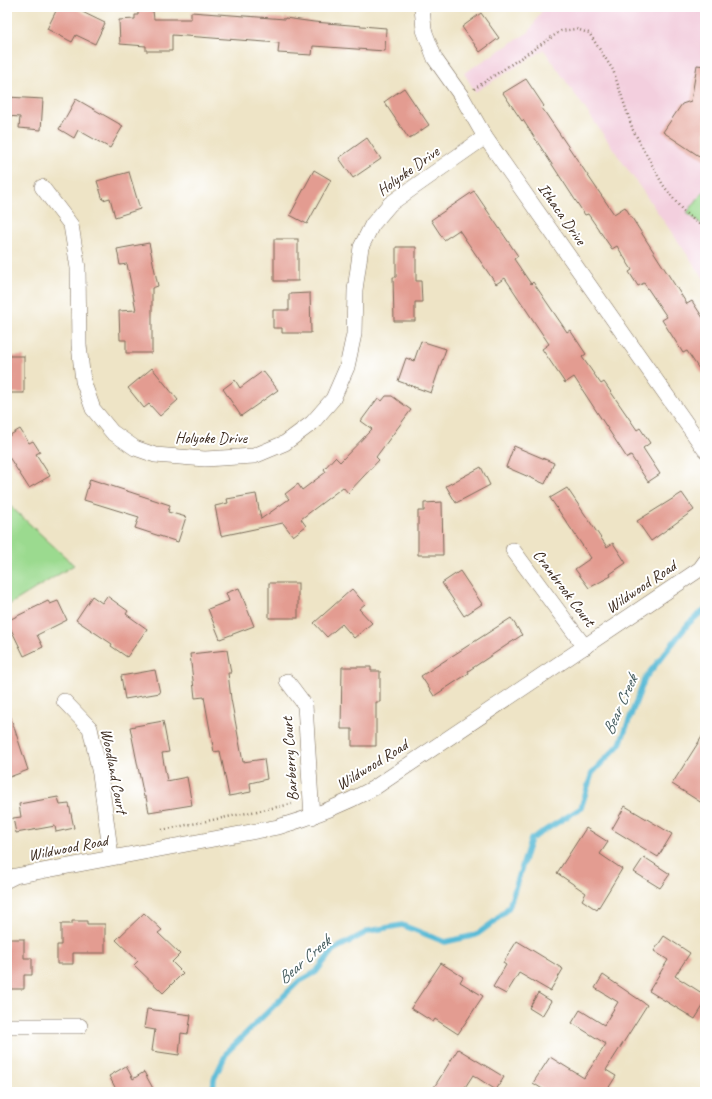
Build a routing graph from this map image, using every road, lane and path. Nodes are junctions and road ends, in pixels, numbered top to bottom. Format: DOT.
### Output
graph roads {
  1 [pos="422,7"];
  2 [pos="462,97"];
  3 [pos="486,137"];
  4 [pos="42,187"];
  5 [pos="705,229"];
  6 [pos="705,450"];
  7 [pos="513,550"];
  8 [pos="705,562"];
  9 [pos="585,647"];
  10 [pos="287,681"];
  11 [pos="64,701"];
  12 [pos="312,800"];
  13 [pos="312,817"];
  14 [pos="156,832"];
  15 [pos="111,857"];
  16 [pos="7,880"];
  17 [pos="7,1026"];
  18 [pos="80,1026"];
  1 -- 2 [label="street, Ithaca Drive"];
  2 -- 3 [label="street, Ithaca Drive"];
  2 -- 5 [label="path"];
  3 -- 4 [label="street, Holyoke Drive"];
  3 -- 6 [label="street, Ithaca Drive"];
  7 -- 9 [label="street, Cranbrook Court"];
  8 -- 9 [label="street, Wildwood Road"];
  9 -- 13 [label="street, Wildwood Road"];
  10 -- 12 [label="street, Barberry Court"];
  11 -- 15 [label="street, Woodland Court"];
  12 -- 13 [label="street, Barberry Court"];
  12 -- 14 [label="path"];
  13 -- 15 [label="street, Wildwood Road"];
  15 -- 16 [label="street, Wildwood Road"];
  17 -- 18 [label="street"];
}
